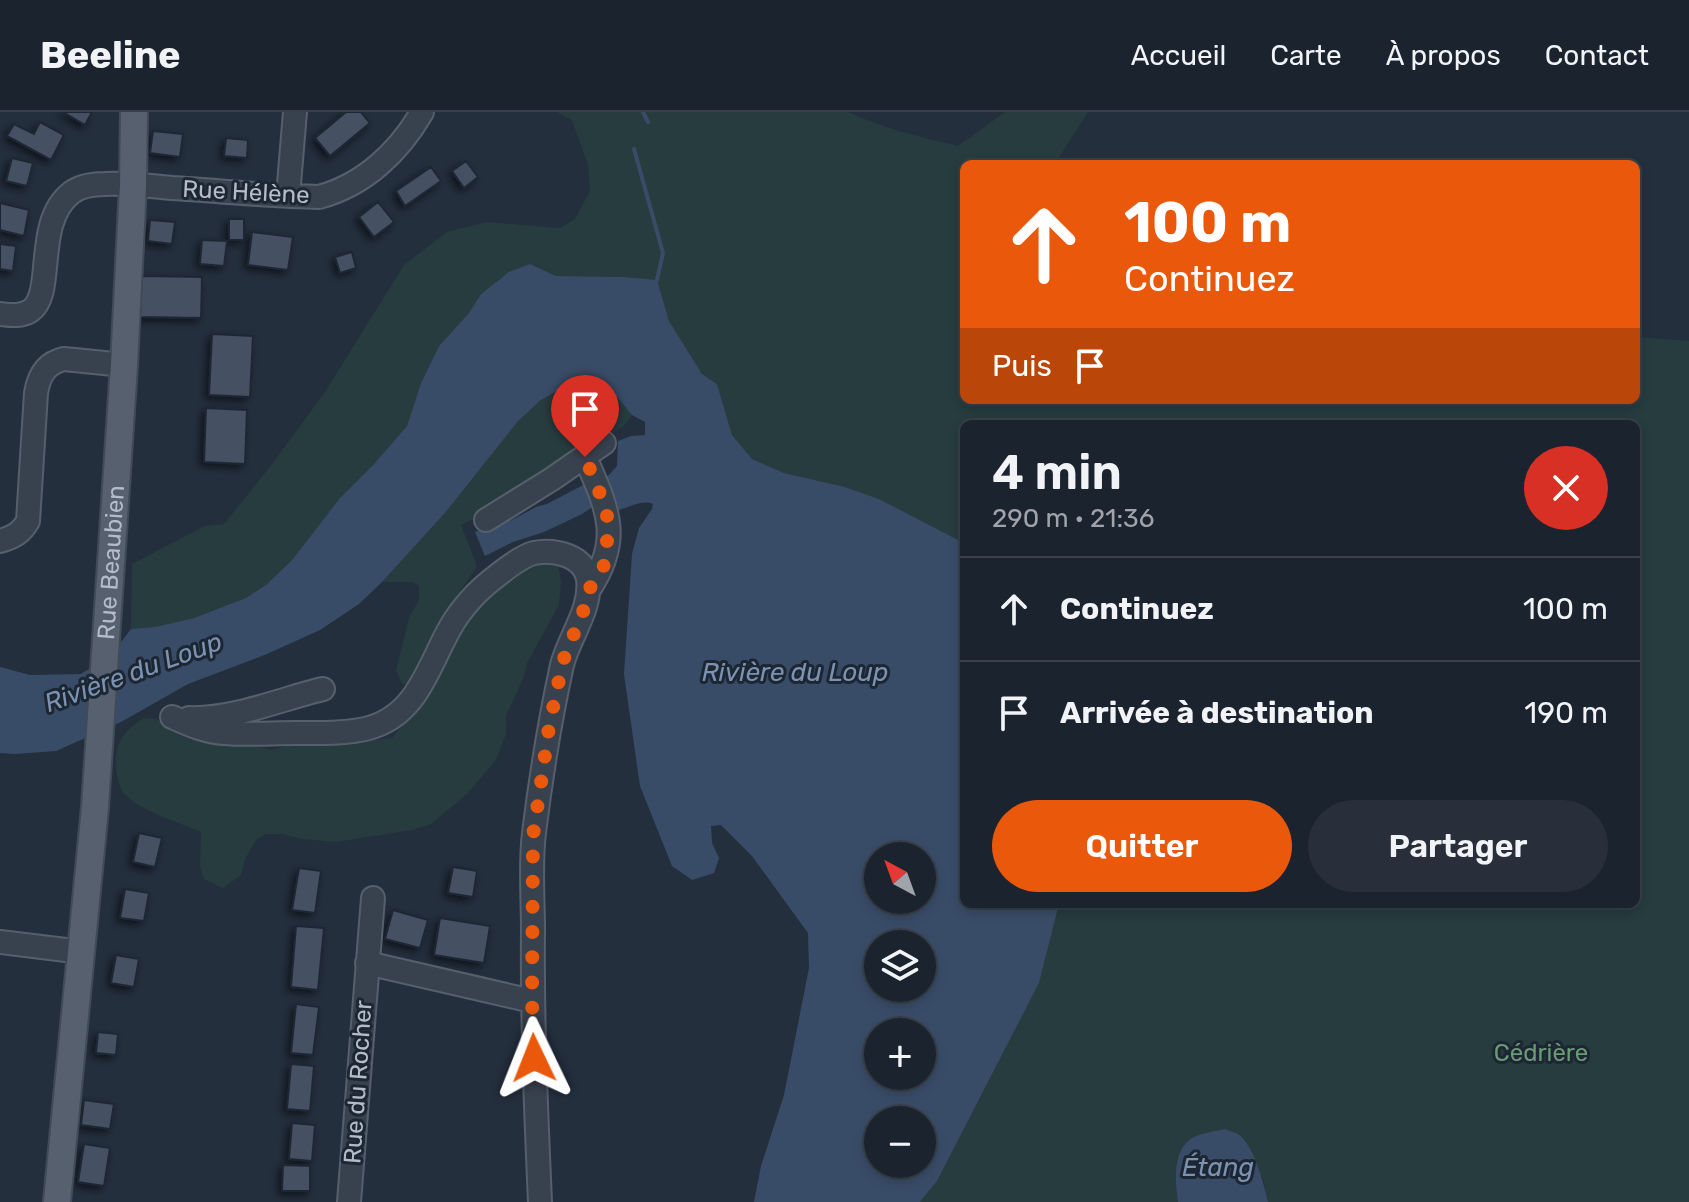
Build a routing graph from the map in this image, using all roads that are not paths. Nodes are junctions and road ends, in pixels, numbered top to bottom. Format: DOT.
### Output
graph roads {
  1 [pos="134,112"];
  2 [pos="295,112"];
  3 [pos="422,112"];
  4 [pos="133,185"];
  5 [pos="288,196"];
  6 [pos="0,314"];
  7 [pos="124,365"];
  8 [pos="486,520"];
  9 [pos="0,541"];
  10 [pos="588,591"];
  11 [pos="323,689"];
  12 [pos="373,898"];
  13 [pos="0,942"];
  14 [pos="82,952"];
  15 [pos="367,963"];
  16 [pos="532,1001"];
  17 [pos="57,1202"];
  18 [pos="349,1202"];
  19 [pos="540,1202"];
  1 -- 4 [label="main road, Rue Beaubien"];
  2 -- 5 [label="street"];
  3 -- 5 [label="street, Rue Hélène"];
  4 -- 5 [label="street, Rue Hélène"];
  4 -- 6 [label="street, Rue Hélène"];
  4 -- 7 [label="main road, Rue Beaubien"];
  7 -- 9 [label="street"];
  7 -- 14 [label="main road, Rue Beaubien"];
  8 -- 10 [label="street"];
  10 -- 11 [label="street"];
  10 -- 16 [label="street"];
  12 -- 15 [label="street, Rue du Rocher"];
  13 -- 14 [label="street"];
  14 -- 17 [label="main road, Rue Beaubien"];
  15 -- 16 [label="street, Rue du Rocher"];
  15 -- 18 [label="street, Rue du Rocher"];
  16 -- 19 [label="street"];
}
